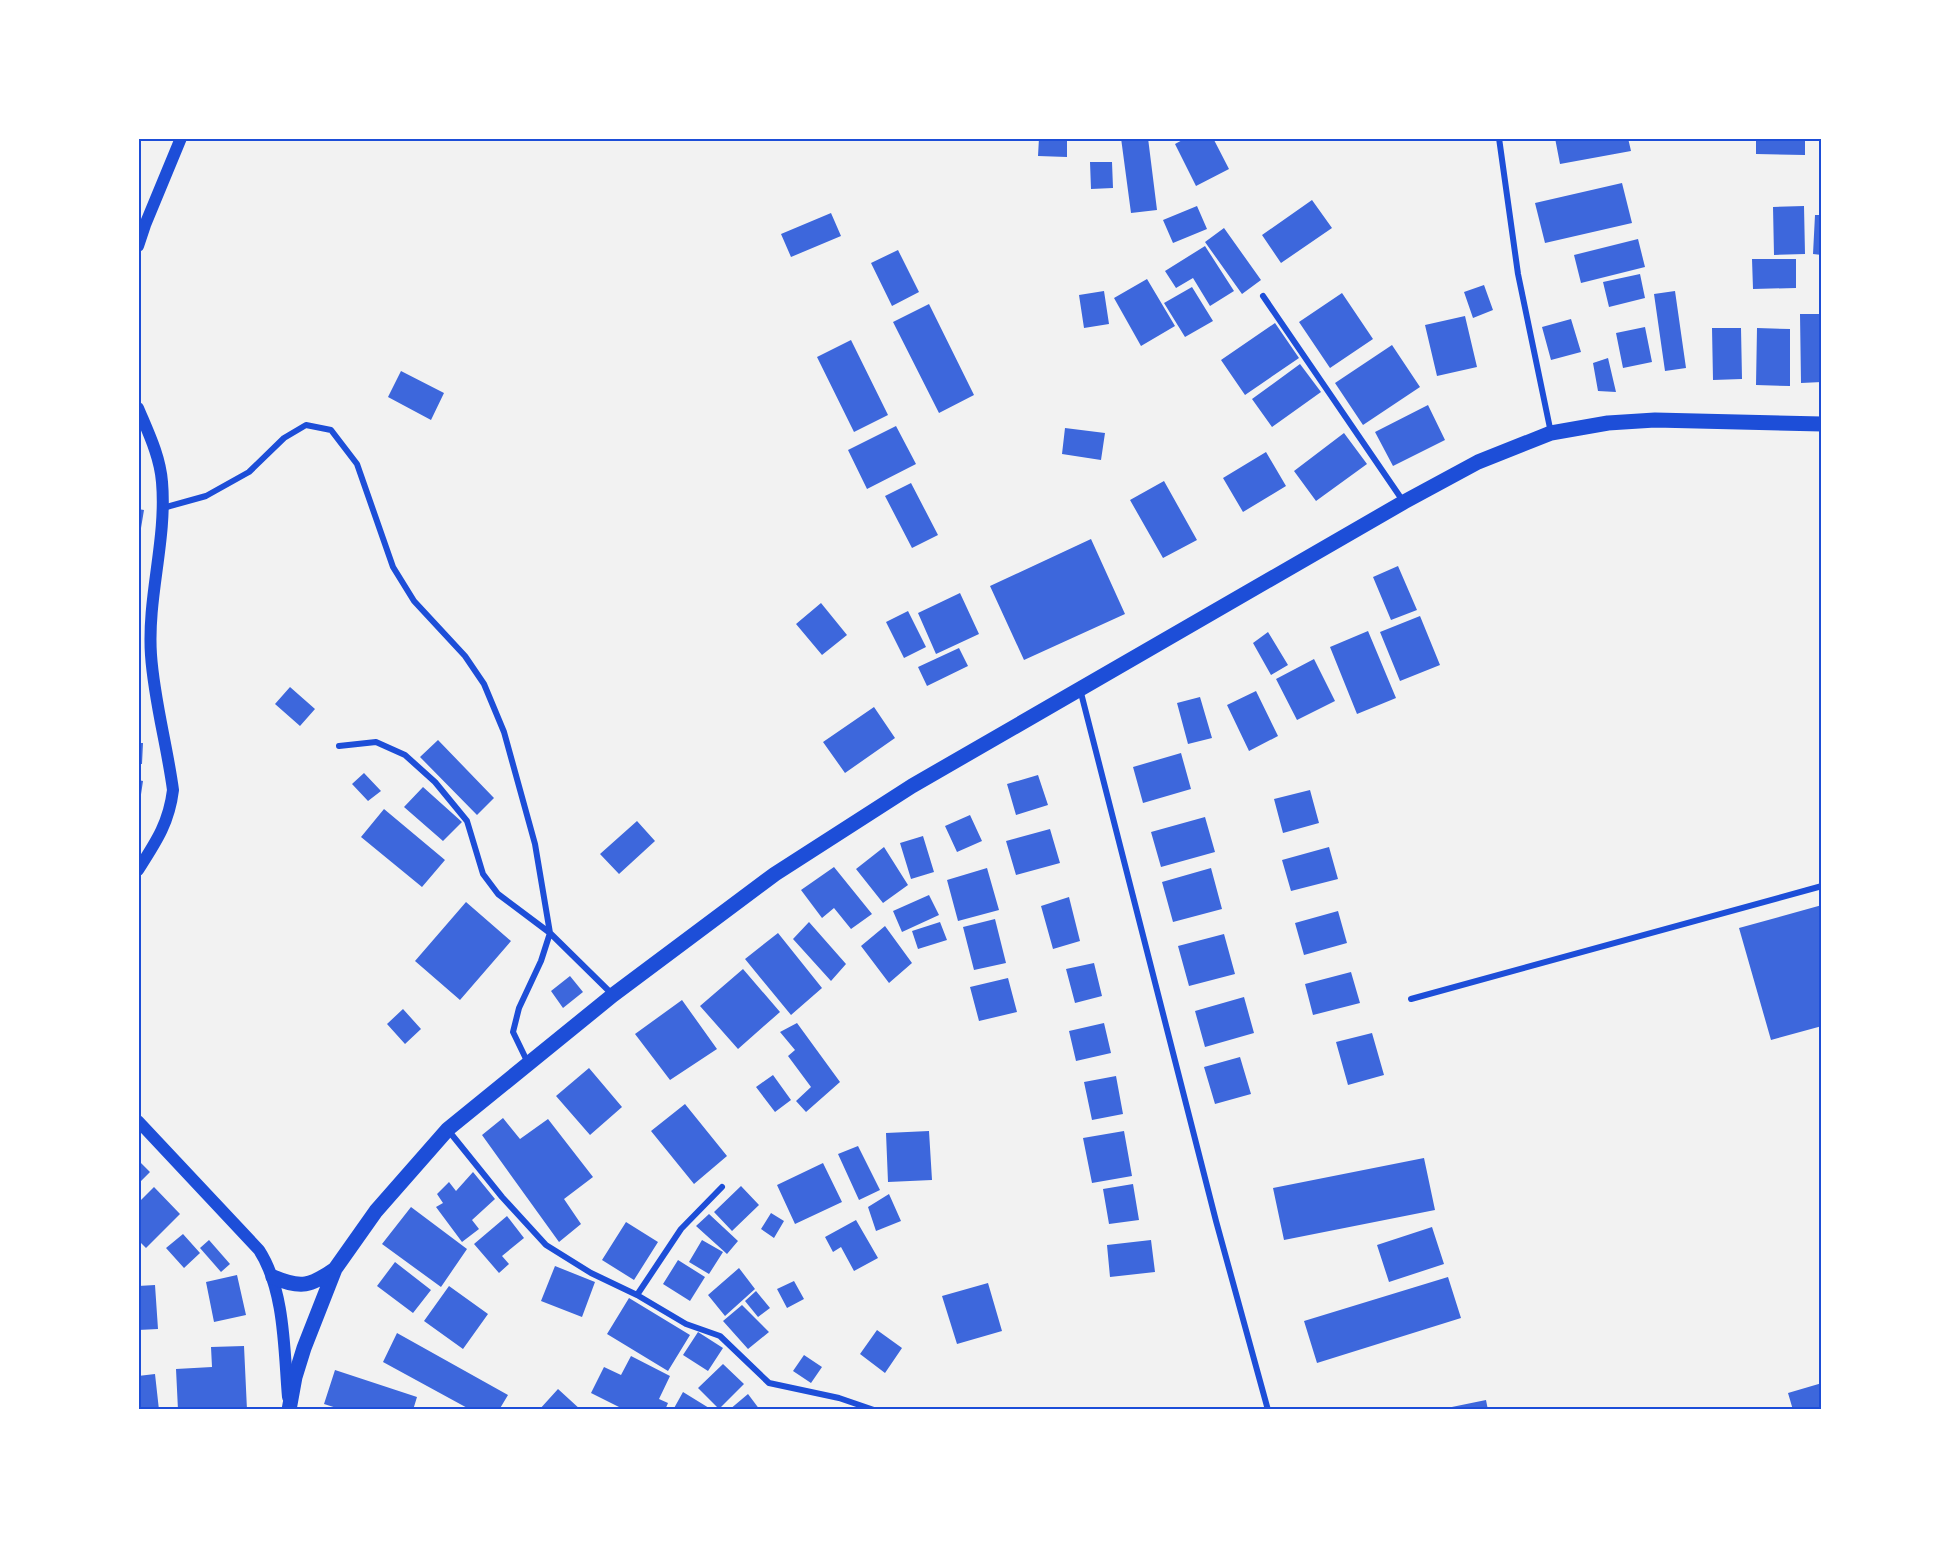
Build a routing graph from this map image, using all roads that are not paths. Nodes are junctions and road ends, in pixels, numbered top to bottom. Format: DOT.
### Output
graph roads {
  1 [pos="181,138"];
  2 [pos="1499,138"];
  3 [pos="138,246"];
  4 [pos="1263,296"];
  5 [pos="138,408"];
  6 [pos="1822,424"];
  7 [pos="1551,434"];
  8 [pos="1404,502"];
  9 [pos="162,508"];
  10 [pos="1079,689"];
  11 [pos="339,746"];
  12 [pos="138,870"];
  13 [pos="1822,886"];
  14 [pos="550,933"];
  15 [pos="613,995"];
  16 [pos="1411,999"];
  17 [pos="529,1064"];
  18 [pos="138,1121"];
  19 [pos="448,1130"];
  20 [pos="722,1187"];
  21 [pos="335,1269"];
  22 [pos="273,1277"];
  23 [pos="637,1295"];
  24 [pos="288,1407"];
  25 [pos="874,1410"];
  26 [pos="1268,1410"];
  1 -- 3 [label="main road"];
  2 -- 7 [label="street"];
  4 -- 8 [label="street"];
  5 -- 9 [label="main road"];
  6 -- 7 [label="main road"];
  7 -- 8 [label="main road"];
  8 -- 10 [label="main road"];
  9 -- 12 [label="main road"];
  9 -- 14 [label="street"];
  10 -- 15 [label="main road"];
  10 -- 26 [label="street"];
  11 -- 14 [label="street"];
  13 -- 16 [label="street"];
  14 -- 15 [label="street"];
  14 -- 17 [label="street"];
  15 -- 17 [label="main road"];
  17 -- 19 [label="main road"];
  18 -- 22 [label="main road"];
  19 -- 21 [label="main road"];
  19 -- 23 [label="street"];
  20 -- 23 [label="street"];
  21 -- 22 [label="main road"];
  21 -- 24 [label="main road"];
  22 -- 24 [label="main road"];
  23 -- 25 [label="street"];
}
